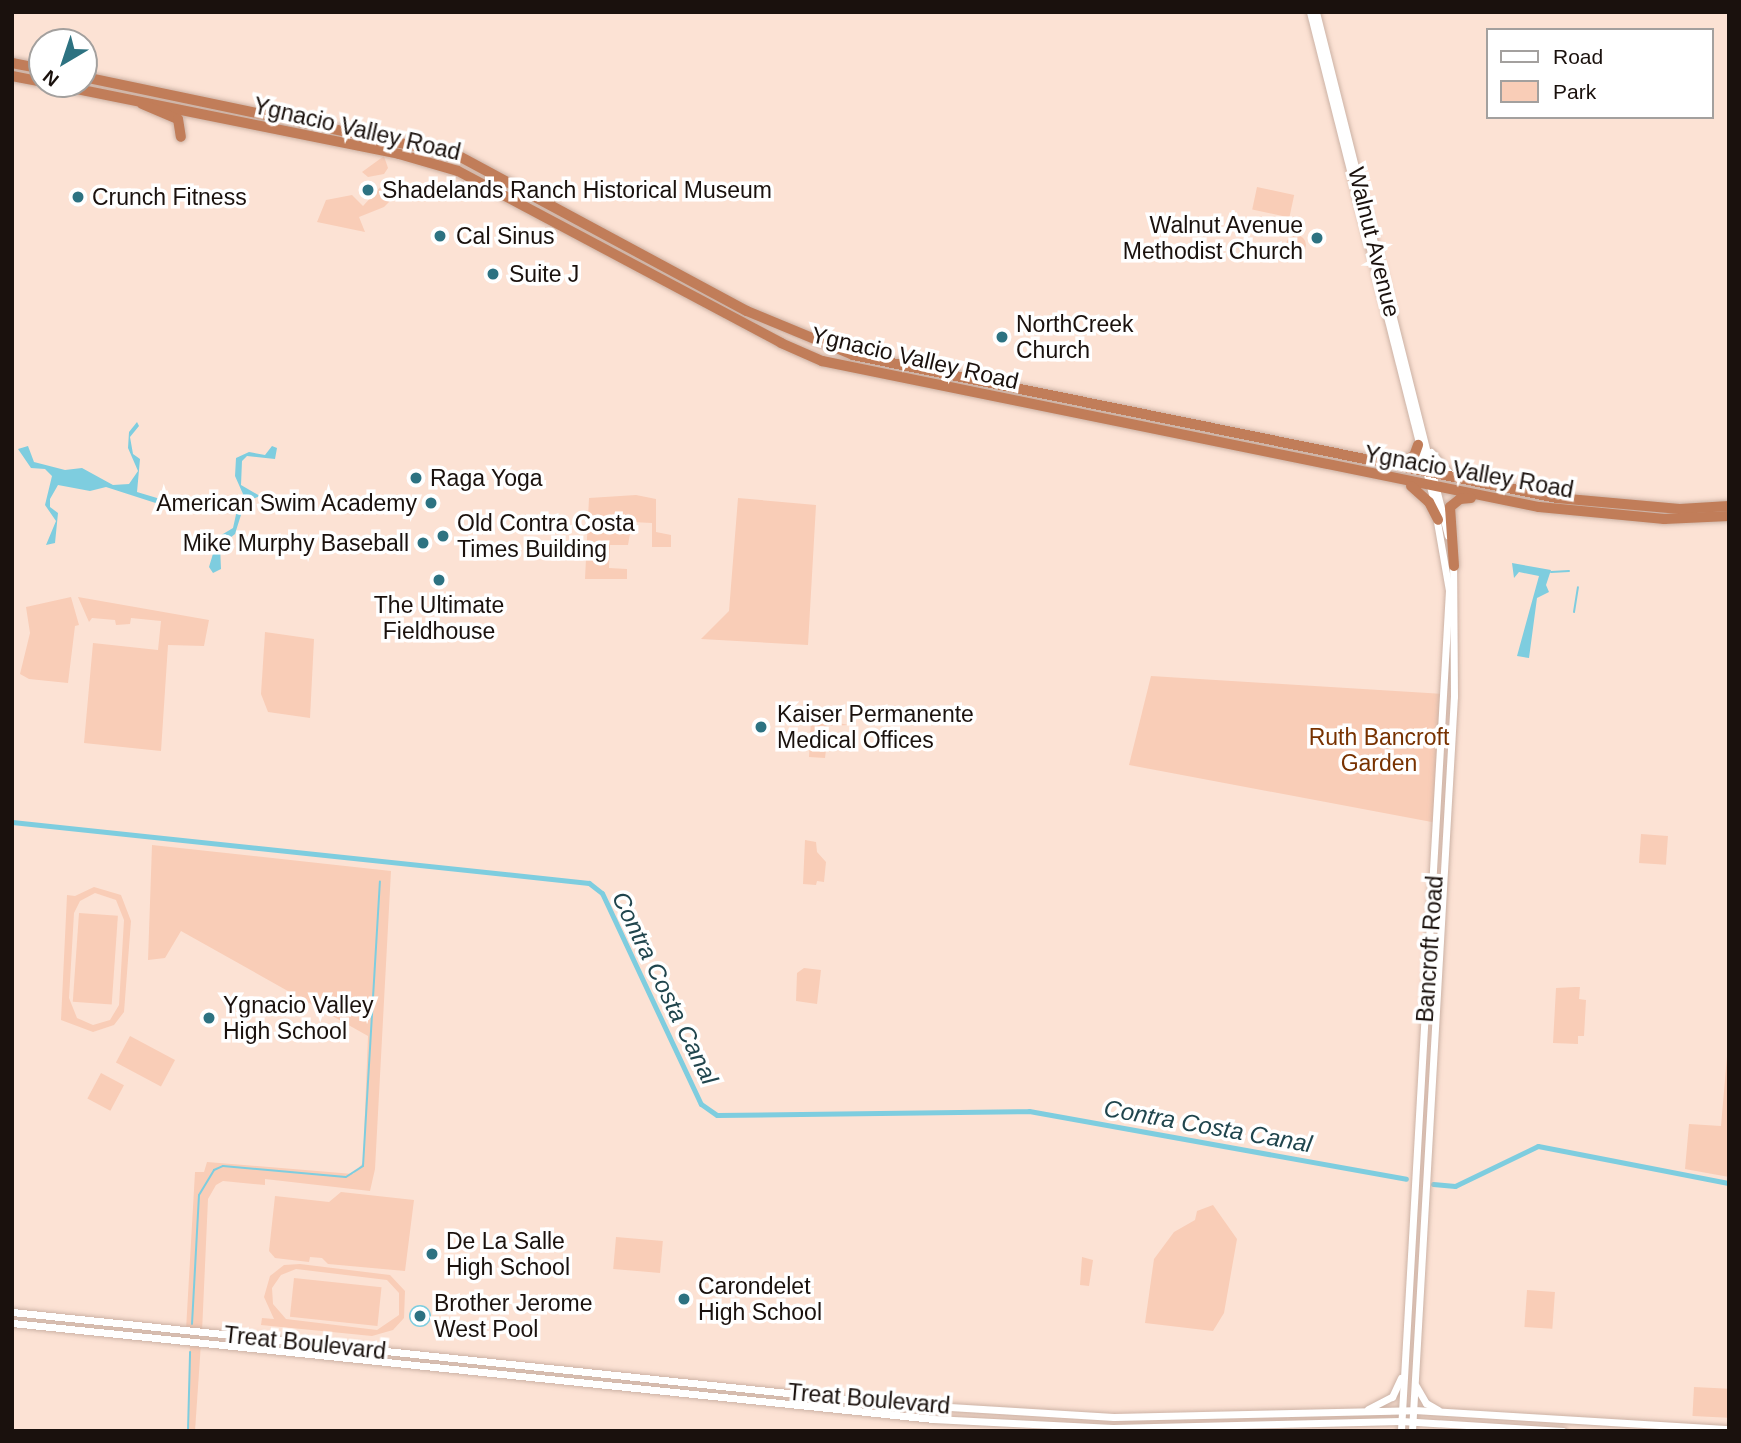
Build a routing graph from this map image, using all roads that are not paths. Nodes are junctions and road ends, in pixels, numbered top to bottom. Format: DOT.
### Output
graph roads {
  1 [pos="1310,12"];
  2 [pos="1316,12"];
  3 [pos="98,80"];
  4 [pos="98,94"];
  5 [pos="139,102"];
  6 [pos="199,114"];
  7 [pos="1423,446"];
  8 [pos="1396,464"];
  9 [pos="1429,470"];
  10 [pos="1451,475"];
  11 [pos="1380,476"];
  12 [pos="1434,487"];
  13 [pos="1504,501"];
  14 [pos="1729,506"];
  15 [pos="1729,516"];
  16 [pos="1438,520"];
  17 [pos="1454,566"];
  18 [pos="1418,1135"];
  19 [pos="1427,1153"];
  20 [pos="12,1312"];
  21 [pos="12,1323"];
  22 [pos="1404,1371"];
  23 [pos="1415,1384"];
  24 [pos="1401,1410"];
  25 [pos="1414,1410"];
  26 [pos="1363,1411"];
  27 [pos="1442,1412"];
  28 [pos="1401,1422"];
  29 [pos="1412,1426"];
  30 [pos="1729,1429"];
  31 [pos="1401,1431"];
  32 [pos="1563,1431"];
  1 -- 7 [label="main road, Walnut Avenue"];
  2 -- 7 [label="main road, Walnut Avenue"];
  3 -- 8 [label="highway, Ygnacio Valley Road"];
  4 -- 5 [label="highway, Ygnacio Valley Road"];
  5 -- 6 [label="highway, Ygnacio Valley Road"];
  5 -- 6 [label="highway"];
  6 -- 11 [label="highway, Ygnacio Valley Road"];
  7 -- 8 [label="highway"];
  7 -- 9 [label="main road, Walnut Avenue"];
  7 -- 10 [label="main road"];
  8 -- 9 [label="highway, Ygnacio Valley Road"];
  9 -- 10 [label="highway, Ygnacio Valley Road"];
  9 -- 12 [label="main road, Bancroft Road"];
  10 -- 14 [label="highway, Ygnacio Valley Road"];
  11 -- 12 [label="highway, Ygnacio Valley Road"];
  11 -- 16 [label="highway"];
  12 -- 13 [label="highway, Ygnacio Valley Road"];
  12 -- 16 [label="main road, Bancroft Road"];
  12 -- 17 [label="main road, Bancroft Road"];
  13 -- 15 [label="highway, Ygnacio Valley Road"];
  13 -- 17 [label="highway"];
  16 -- 18 [label="main road, Bancroft Road"];
  17 -- 19 [label="main road, Bancroft Road"];
  18 -- 19 [label="main road"];
  18 -- 22 [label="main road, Bancroft Road"];
  19 -- 23 [label="main road, Bancroft Road"];
  20 -- 26 [label="main road, Treat Boulevard"];
  21 -- 28 [label="main road, Treat Boulevard"];
  22 -- 24 [label="main road, Bancroft Road"];
  22 -- 26 [label="main road"];
  23 -- 25 [label="main road, Bancroft Road"];
  23 -- 27 [label="main road"];
  24 -- 25 [label="main road, Treat Boulevard"];
  24 -- 26 [label="main road, Treat Boulevard"];
  24 -- 28 [label="main road, Bancroft Road"];
  25 -- 27 [label="main road, Treat Boulevard"];
  25 -- 29 [label="main road, Bancroft Road"];
  27 -- 30 [label="main road, Treat Boulevard"];
  28 -- 29 [label="main road, Treat Boulevard"];
  28 -- 31 [label="main road, Bancroft Road"];
  29 -- 32 [label="main road, Treat Boulevard"];
}
